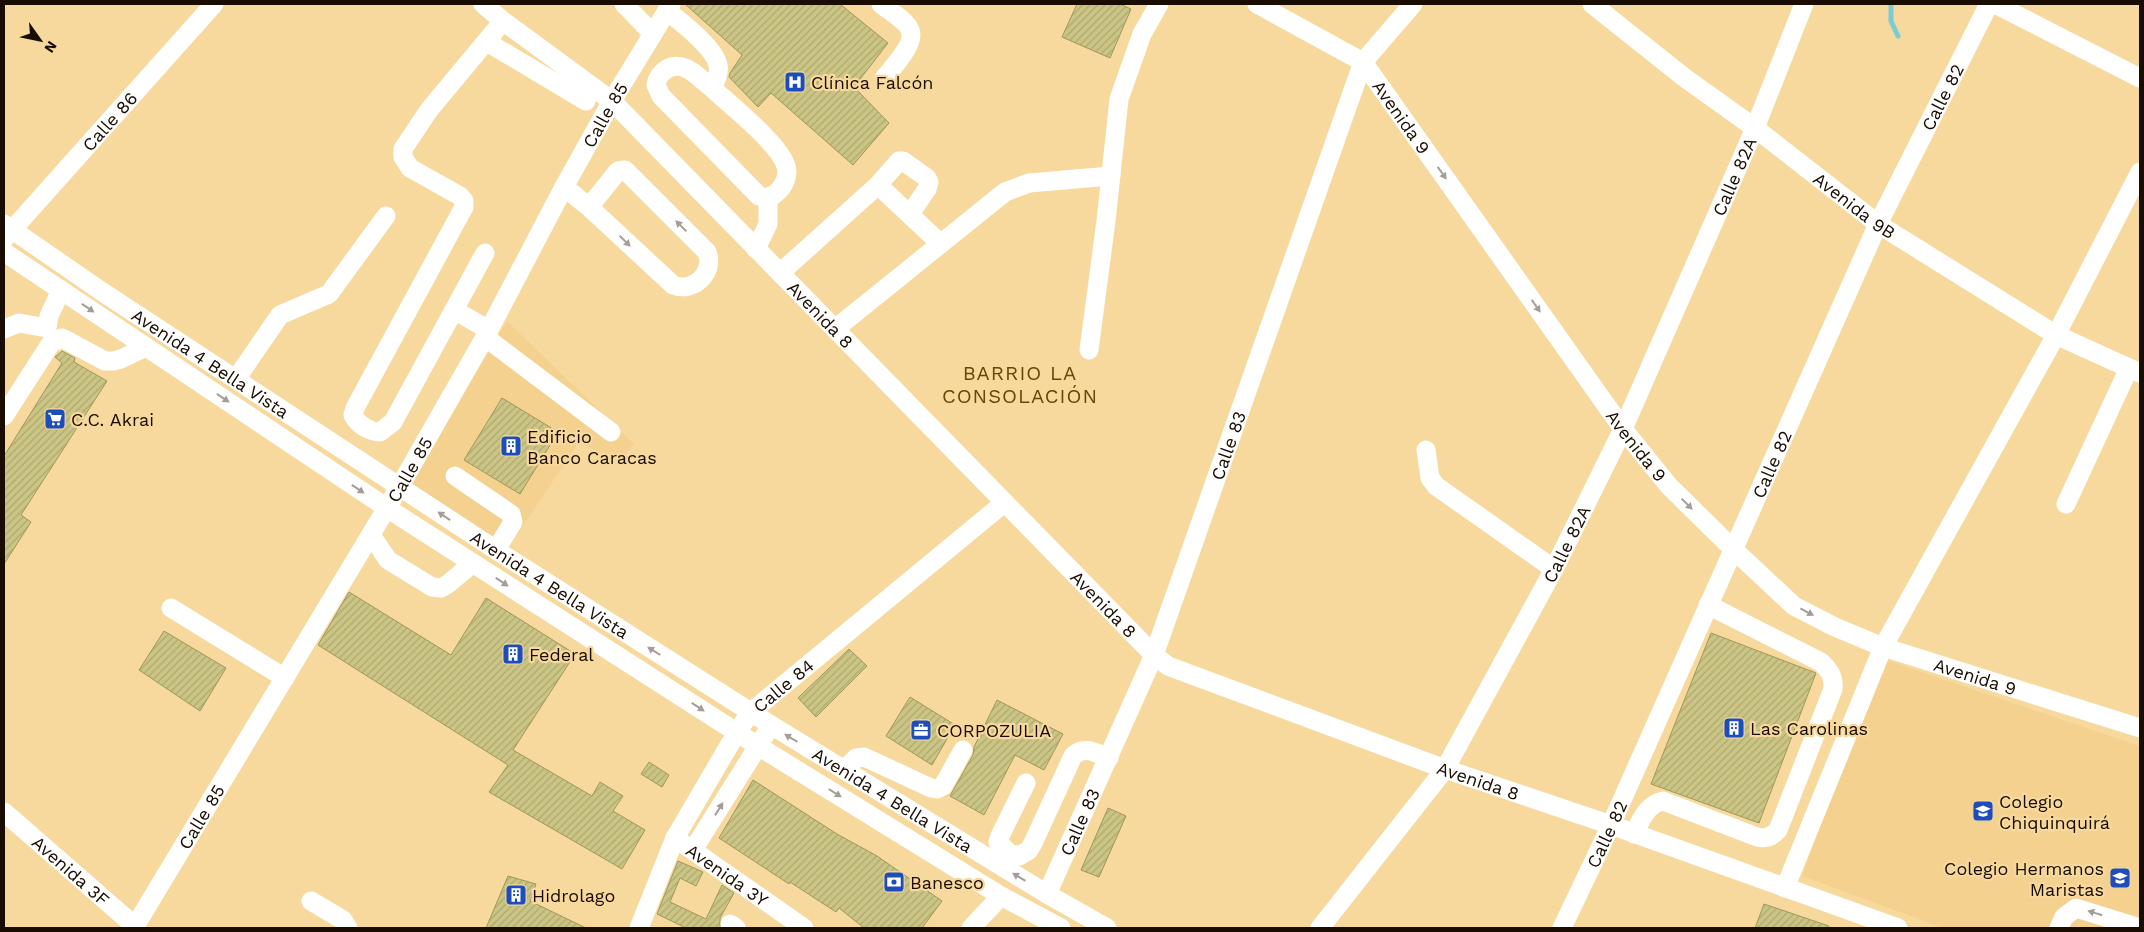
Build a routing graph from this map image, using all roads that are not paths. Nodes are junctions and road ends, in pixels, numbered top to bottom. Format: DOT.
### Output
graph roads {
  1 [pos="214,4"];
  2 [pos="483,4"];
  3 [pos="624,4"];
  4 [pos="881,4"];
  5 [pos="1159,4"];
  6 [pos="1257,4"];
  7 [pos="1413,4"];
  8 [pos="1804,4"];
  9 [pos="1989,4"];
  10 [pos="1995,4"];
  11 [pos="1604,7"];
  12 [pos="669,8"];
  13 [pos="503,21"];
  14 [pos="653,34"];
  15 [pos="486,42"];
  16 [pos="1363,62"];
  17 [pos="885,77"];
  18 [pos="2140,78"];
  19 [pos="712,88"];
  20 [pos="586,101"];
  21 [pos="612,101"];
  22 [pos="1755,128"];
  23 [pos="2140,172"];
  24 [pos="1111,176"];
  25 [pos="878,185"];
  26 [pos="564,187"];
  27 [pos="768,198"];
  28 [pos="590,207"];
  29 [pos="910,214"];
  30 [pos="386,216"];
  31 [pos="1878,224"];
  32 [pos="6,231"];
  33 [pos="940,244"];
  34 [pos="756,249"];
  35 [pos="4,252"];
  36 [pos="485,253"];
  37 [pos="780,273"];
  38 [pos="61,290"];
  39 [pos="454,310"];
  40 [pos="4,328"];
  41 [pos="835,329"];
  42 [pos="54,333"];
  43 [pos="487,334"];
  44 [pos="2056,335"];
  45 [pos="146,347"];
  46 [pos="1089,350"];
  47 [pos="2135,370"];
  48 [pos="236,379"];
  49 [pos="4,416"];
  50 [pos="1623,429"];
  51 [pos="611,432"];
  52 [pos="1426,450"];
  53 [pos="455,476"];
  54 [pos="400,486"];
  55 [pos="1004,503"];
  56 [pos="2066,504"];
  57 [pos="387,508"];
  58 [pos="371,535"];
  59 [pos="1733,549"];
  60 [pos="496,550"];
  61 [pos="473,563"];
  62 [pos="1554,569"];
  63 [pos="1708,605"];
  64 [pos="171,608"];
  65 [pos="1883,647"];
  66 [pos="1154,655"];
  67 [pos="285,678"];
  68 [pos="751,712"];
  69 [pos="771,725"];
  70 [pos="2140,728"];
  71 [pos="737,732"];
  72 [pos="758,746"];
  73 [pos="963,750"];
  74 [pos="1109,758"];
  75 [pos="1445,769"];
  76 [pos="844,770"];
  77 [pos="1026,783"];
  78 [pos="4,812"];
  79 [pos="1611,825"];
  80 [pos="11,828"];
  81 [pos="1634,834"];
  82 [pos="675,838"];
  83 [pos="693,850"];
  84 [pos="1785,888"];
  85 [pos="1047,894"];
  86 [pos="1001,896"];
  87 [pos="311,900"];
  88 [pos="136,928"];
  89 [pos="348,928"];
  90 [pos="639,928"];
  91 [pos="804,928"];
  92 [pos="971,928"];
  93 [pos="1061,928"];
  94 [pos="1107,928"];
  95 [pos="1320,928"];
  96 [pos="1562,928"];
  97 [pos="1898,928"];
  98 [pos="2059,928"];
  99 [pos="2140,928"];
  1 -- 32 [label="street, Calle 86"];
  2 -- 13 [label="street, Avenida 8"];
  3 -- 14 [label="street"];
  4 -- 17 [label="street"];
  5 -- 24 [label="street"];
  6 -- 16 [label="street, Avenida 9"];
  7 -- 16 [label="street, Calle 83"];
  8 -- 22 [label="street, Calle 82A"];
  9 -- 31 [label="street, Calle 82"];
  10 -- 18 [label="street"];
  11 -- 22 [label="street, Avenida 9B"];
  12 -- 14 [label="street, Calle 85"];
  12 -- 19 [label="street"];
  13 -- 15 [label="street"];
  13 -- 21 [label="street, Avenida 8"];
  14 -- 21 [label="street, Calle 85"];
  15 -- 20 [label="street"];
  15 -- 39 [label="street"];
  16 -- 50 [label="street, Avenida 9, one-way"];
  16 -- 66 [label="street, Calle 83"];
  19 -- 27 [label="street"];
  19 -- 27 [label="street"];
  21 -- 26 [label="street, Calle 85"];
  21 -- 34 [label="street, Avenida 8"];
  22 -- 31 [label="street, Avenida 9B"];
  22 -- 50 [label="street, Calle 82A"];
  23 -- 44 [label="street"];
  24 -- 33 [label="street"];
  24 -- 46 [label="street"];
  25 -- 29 [label="street"];
  25 -- 29 [label="street"];
  25 -- 37 [label="street"];
  26 -- 28 [label="street"];
  26 -- 43 [label="street, Calle 85"];
  27 -- 34 [label="street"];
  28 -- 28 [label="street, one-way"];
  29 -- 33 [label="street"];
  30 -- 48 [label="street"];
  31 -- 44 [label="street, Avenida 9B"];
  31 -- 59 [label="street, Calle 82"];
  32 -- 48 [label="street, Avenida 4 Bella Vista"];
  33 -- 41 [label="street"];
  34 -- 37 [label="street, Avenida 8"];
  35 -- 38 [label="street, Avenida 4 Bella Vista"];
  36 -- 39 [label="street"];
  37 -- 41 [label="street, Avenida 8"];
  38 -- 42 [label="street"];
  38 -- 45 [label="street, Avenida 4 Bella Vista, one-way"];
  39 -- 43 [label="street"];
  40 -- 42 [label="street"];
  41 -- 55 [label="street, Avenida 8"];
  42 -- 45 [label="street"];
  42 -- 49 [label="street"];
  43 -- 51 [label="street"];
  43 -- 54 [label="street, Calle 85"];
  44 -- 47 [label="street, Avenida 9B"];
  44 -- 65 [label="street"];
  45 -- 57 [label="street, Avenida 4 Bella Vista, one-way"];
  47 -- 56 [label="street"];
  48 -- 54 [label="street, Avenida 4 Bella Vista"];
  50 -- 59 [label="street, Avenida 9, one-way"];
  50 -- 62 [label="street, Calle 82A"];
  52 -- 62 [label="street"];
  53 -- 60 [label="street"];
  54 -- 57 [label="street, Calle 85"];
  60 -- 54 [label="street, Avenida 4 Bella Vista, one-way"];
  55 -- 66 [label="street, Avenida 8"];
  55 -- 68 [label="street, Calle 84"];
  57 -- 58 [label="street, Calle 85"];
  57 -- 61 [label="street, Avenida 4 Bella Vista"];
  58 -- 61 [label="street"];
  58 -- 67 [label="street, Calle 85"];
  59 -- 63 [label="street, Calle 82"];
  59 -- 65 [label="street, Avenida 9, one-way"];
  68 -- 60 [label="street, Avenida 4 Bella Vista, one-way"];
  61 -- 71 [label="street, Avenida 4 Bella Vista, one-way"];
  62 -- 75 [label="street, Calle 82A"];
  63 -- 79 [label="street, Calle 82"];
  63 -- 81 [label="street"];
  64 -- 67 [label="street"];
  65 -- 70 [label="street, Avenida 9"];
  65 -- 84 [label="street"];
  66 -- 74 [label="street, Calle 83"];
  66 -- 75 [label="street, Avenida 8"];
  67 -- 88 [label="street, Calle 85"];
  68 -- 69 [label="street, Avenida 4 Bella Vista"];
  68 -- 71 [label="street, Calle 84"];
  69 -- 72 [label="street, Calle 84"];
  76 -- 69 [label="street, Avenida 4 Bella Vista, one-way"];
  71 -- 72 [label="street, Avenida 4 Bella Vista"];
  71 -- 82 [label="street, Calle 84"];
  83 -- 72 [label="street, Calle 84, one-way"];
  72 -- 86 [label="street, Avenida 4 Bella Vista, one-way"];
  73 -- 76 [label="street"];
  74 -- 77 [label="street"];
  74 -- 85 [label="street, Calle 83"];
  75 -- 79 [label="street, Avenida 8"];
  75 -- 95 [label="street, Calle 82A"];
  85 -- 76 [label="street, Avenida 4 Bella Vista, one-way"];
  78 -- 80 [label="street, Avenida 3F"];
  79 -- 81 [label="street, Avenida 8"];
  79 -- 96 [label="street, Calle 82"];
  80 -- 88 [label="street, Avenida 3F"];
  81 -- 84 [label="street, Avenida 8"];
  82 -- 83 [label="street, Avenida 3Y"];
  82 -- 90 [label="street, Calle 84"];
  83 -- 91 [label="street, Avenida 3Y"];
  84 -- 97 [label="street, Avenida 8"];
  85 -- 94 [label="street, Avenida 4 Bella Vista"];
  86 -- 92 [label="street"];
  86 -- 93 [label="street, Avenida 4 Bella Vista"];
  87 -- 89 [label="street"];
  99 -- 98 [label="street, one-way"];
}
